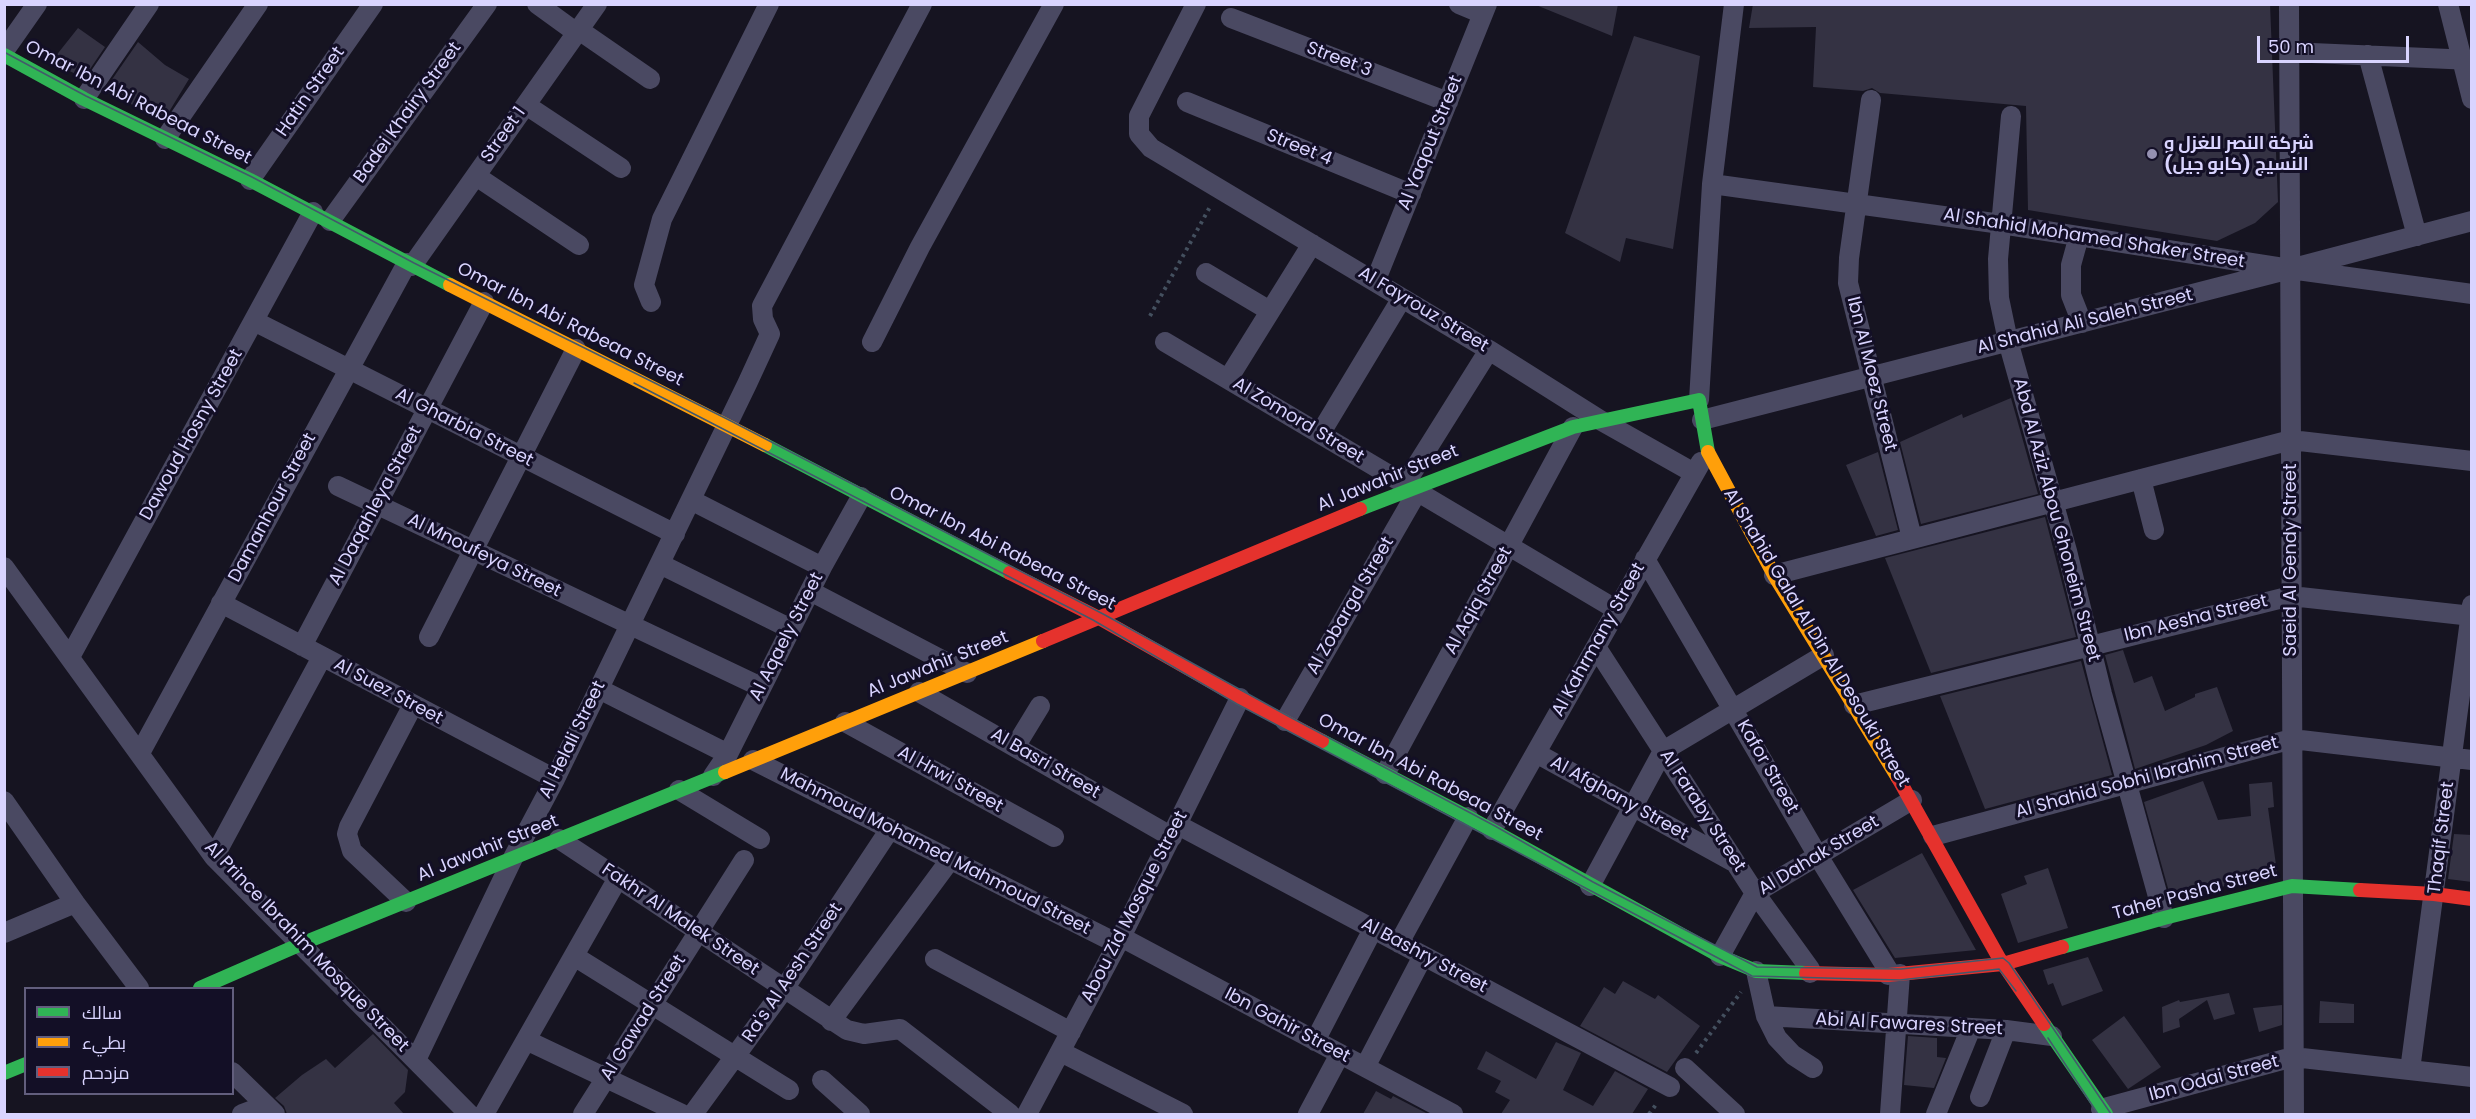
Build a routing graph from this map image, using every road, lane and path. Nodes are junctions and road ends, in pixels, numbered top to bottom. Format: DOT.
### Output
graph roads {
  1 [pos="37,4"];
  2 [pos="149,4"];
  3 [pos="258,4"];
  4 [pos="373,4"];
  5 [pos="487,4"];
  6 [pos="537,4"];
  7 [pos="597,4"];
  8 [pos="769,4"];
  9 [pos="921,4"];
  10 [pos="1054,4"];
  11 [pos="1196,4"];
  12 [pos="1459,4"];
  13 [pos="1734,4"];
  14 [pos="2289,4"];
  15 [pos="2448,4"];
  16 [pos="1485,9"];
  17 [pos="1231,18"];
  18 [pos="578,31"];
  19 [pos="2289,52"];
  20 [pos="4,53"];
  21 [pos="2368,55"];
  22 [pos="2467,59"];
  23 [pos="650,79"];
  24 [pos="84,99"];
  25 [pos="2472,99"];
  26 [pos="1871,100"];
  27 [pos="1187,102"];
  28 [pos="1448,102"];
  29 [pos="526,105"];
  30 [pos="2011,116"];
  31 [pos="165,139"];
  32 [pos="621,168"];
  33 [pos="476,176"];
  34 [pos="250,180"];
  35 [pos="1712,184"];
  36 [pos="1220,189"];
  37 [pos="1411,194"];
  38 [pos="1857,204"];
  39 [pos="321,217"];
  40 [pos="2472,221"];
  41 [pos="2001,224"];
  42 [pos="2079,236"];
  43 [pos="2417,236"];
  44 [pos="1312,244"];
  45 [pos="579,245"];
  46 [pos="409,264"];
  47 [pos="2290,269"];
  48 [pos="1206,273"];
  49 [pos="1376,282"];
  50 [pos="2472,294"];
  51 [pos="1402,298"];
  52 [pos="484,302"];
  53 [pos="651,302"];
  54 [pos="1270,311"];
  55 [pos="1150,316"];
  56 [pos="254,321"];
  57 [pos="2082,323"];
  58 [pos="2008,341"];
  59 [pos="872,342"];
  60 [pos="1165,342"];
  61 [pos="576,349"];
  62 [pos="1489,350"];
  63 [pos="348,369"];
  64 [pos="1871,377"];
  65 [pos="1228,379"];
  66 [pos="1698,400"];
  67 [pos="428,409"];
  68 [pos="1600,420"];
  69 [pos="1702,420"];
  70 [pos="728,422"];
  71 [pos="1573,427"];
  72 [pos="1320,434"];
  73 [pos="2291,440"];
  74 [pos="1707,451"];
  75 [pos="521,456"];
  76 [pos="2472,461"];
  77 [pos="1694,473"];
  78 [pos="2141,479"];
  79 [pos="338,486"];
  80 [pos="1411,488"];
  81 [pos="861,498"];
  82 [pos="692,500"];
  83 [pos="2051,502"];
  84 [pos="377,505"];
  85 [pos="2154,530"];
  86 [pos="675,534"];
  87 [pos="1912,538"];
  88 [pos="1509,546"];
  89 [pos="473,551"];
  90 [pos="1645,559"];
  91 [pos="660,564"];
  92 [pos="4,567"];
  93 [pos="822,567"];
  94 [pos="1774,575"];
  95 [pos="810,591"];
  96 [pos="2291,596"];
  97 [pos="221,603"];
  98 [pos="1617,610"];
  99 [pos="2471,612"];
  100 [pos="1099,618"];
  101 [pos="630,626"];
  102 [pos="791,629"];
  103 [pos="429,636"];
  104 [pos="302,646"];
  105 [pos="2090,646"];
  106 [pos="1596,647"];
  107 [pos="1824,655"];
  108 [pos="70,657"];
  109 [pos="322,657"];
  110 [pos="966,673"];
  111 [pos="761,687"];
  112 [pos="599,689"];
  113 [pos="919,692"];
  114 [pos="1240,698"];
  115 [pos="413,705"];
  116 [pos="1854,705"];
  117 [pos="1040,706"];
  118 [pos="1733,709"];
  119 [pos="1285,721"];
  120 [pos="845,722"];
  121 [pos="2292,739"];
  122 [pos="1015,747"];
  123 [pos="1663,751"];
  124 [pos="140,753"];
  125 [pos="1536,753"];
  126 [pos="728,754"];
  127 [pos="2462,759"];
  128 [pos="753,760"];
  129 [pos="1384,774"];
  130 [pos="713,776"];
  131 [pos="555,779"];
  132 [pos="2128,783"];
  133 [pos="679,790"];
  134 [pos="1912,800"];
  135 [pos="4,801"];
  136 [pos="1633,807"];
  137 [pos="1468,817"];
  138 [pos="890,829"];
  139 [pos="1175,831"];
  140 [pos="1492,831"];
  141 [pos="1933,836"];
  142 [pos="1054,837"];
  143 [pos="559,839"];
  144 [pos="760,839"];
  145 [pos="1818,856"];
  146 [pos="214,857"];
  147 [pos="513,858"];
  148 [pos="744,860"];
  149 [pos="950,860"];
  150 [pos="1734,862"];
  151 [pos="618,878"];
  152 [pos="1590,886"];
  153 [pos="2292,886"];
  154 [pos="1755,893"];
  155 [pos="2434,894"];
  156 [pos="2472,899"];
  157 [pos="406,902"];
  158 [pos="75,903"];
  159 [pos="2164,918"];
  160 [pos="1373,929"];
  161 [pos="699,932"];
  162 [pos="4,933"];
  163 [pos="1119,940"];
  164 [pos="1399,943"];
  165 [pos="301,944"];
  166 [pos="573,956"];
  167 [pos="1424,956"];
  168 [pos="1720,956"];
  169 [pos="935,959"];
  170 [pos="2003,964"];
  171 [pos="1756,971"];
  172 [pos="1810,973"];
  173 [pos="1894,975"];
  174 [pos="138,987"];
  175 [pos="202,987"];
  176 [pos="784,989"];
  177 [pos="652,1005"];
  178 [pos="1766,1017"];
  179 [pos="831,1020"];
  180 [pos="1897,1024"];
  181 [pos="1971,1028"];
  182 [pos="2006,1030"];
  183 [pos="1071,1032"];
  184 [pos="2052,1036"];
  185 [pos="526,1040"];
  186 [pos="1315,1041"];
  187 [pos="1060,1052"];
  188 [pos="1340,1054"];
  189 [pos="735,1056"];
  190 [pos="2293,1057"];
  191 [pos="416,1060"];
  192 [pos="24,1065"];
  193 [pos="1365,1067"];
  194 [pos="1685,1068"];
  195 [pos="1813,1068"];
  196 [pos="2410,1070"];
  197 [pos="4,1073"];
  198 [pos="234,1074"];
  199 [pos="606,1077"];
  200 [pos="2472,1077"];
  201 [pos="822,1080"];
  202 [pos="1670,1087"];
  203 [pos="789,1090"];
  204 [pos="1980,1097"];
  205 [pos="270,1110"];
  206 [pos="2103,1112"];
  207 [pos="242,1114"];
  208 [pos="469,1114"];
  209 [pos="484,1114"];
  210 [pos="583,1114"];
  211 [pos="682,1114"];
  212 [pos="693,1114"];
  213 [pos="860,1114"];
  214 [pos="1010,1114"];
  215 [pos="1027,1114"];
  216 [pos="1183,1114"];
  217 [pos="1308,1114"];
  218 [pos="1453,1114"];
  219 [pos="1649,1114"];
  220 [pos="1735,1114"];
  221 [pos="1890,1114"];
  222 [pos="1936,1114"];
  223 [pos="2294,1114"];
  1 -- 20 [label="street"];
  2 -- 24 [label="street"];
  3 -- 31 [label="street"];
  4 -- 34 [label="street, Hatin Street"];
  5 -- 39 [label="street, Badei Khairy Street"];
  6 -- 18 [label="street"];
  7 -- 18 [label="street, Street 1"];
  8 -- 53 [label="street"];
  9 -- 70 [label="street, Al Helali Street"];
  10 -- 59 [label="street"];
  11 -- 36 [label="street, Al Fayrouz Street"];
  12 -- 16 [label="street"];
  13 -- 35 [label="street, Al Shahid Galal Al Din Al Desouki Street"];
  14 -- 19 [label="street, Saeid Al Gendy Street"];
  15 -- 22 [label="street"];
  16 -- 28 [label="street, Al Yaqout Street"];
  17 -- 28 [label="street, Street 3"];
  18 -- 23 [label="street"];
  18 -- 29 [label="street, Street 1"];
  19 -- 21 [label="street"];
  19 -- 47 [label="street, Saeid Al Gendy Street"];
  20 -- 24 [label="street, Omar Ibn Abi Rabeaa Street"];
  21 -- 22 [label="street"];
  21 -- 43 [label="street"];
  22 -- 25 [label="street"];
  24 -- 31 [label="street, Omar Ibn Abi Rabeaa Street"];
  26 -- 38 [label="street, Ibn Al Moez Street"];
  27 -- 37 [label="street, Street 4"];
  28 -- 37 [label="street, Al Yaqout Street"];
  29 -- 32 [label="street"];
  29 -- 33 [label="street, Street 1"];
  30 -- 41 [label="street, Abd Al Aziz Abou Ghoneim Street"];
  31 -- 34 [label="street, Omar Ibn Abi Rabeaa Street"];
  33 -- 45 [label="street"];
  33 -- 46 [label="street, Street 1"];
  34 -- 39 [label="street, Omar Ibn Abi Rabeaa Street"];
  35 -- 38 [label="street, Al Shahid Mohamed Shaker Street"];
  35 -- 66 [label="street, Al Shahid Galal Al Din Al Desouki Street"];
  36 -- 44 [label="street, Al Fayrouz Street"];
  36 -- 55 [label="path"];
  37 -- 49 [label="street, Al Yaqout Street"];
  38 -- 41 [label="street, Al Shahid Mohamed Shaker Street"];
  38 -- 64 [label="street, Ibn Al Moez Street"];
  39 -- 46 [label="street, Omar Ibn Abi Rabeaa Street"];
  39 -- 56 [label="street, Dawoud Hosny Street"];
  40 -- 43 [label="street, Al Shahid Mohamed Shaker Street"];
  41 -- 42 [label="street, Al Shahid Mohamed Shaker Street"];
  41 -- 58 [label="street, Abd Al Aziz Abou Ghoneim Street"];
  42 -- 47 [label="street, Al Shahid Mohamed Shaker Street"];
  42 -- 57 [label="street"];
  43 -- 47 [label="street, Al Shahid Mohamed Shaker Street"];
  44 -- 49 [label="street, Al Fayrouz Street"];
  44 -- 54 [label="street"];
  46 -- 52 [label="street, Omar Ibn Abi Rabeaa Street"];
  46 -- 63 [label="street, Damanhour Street"];
  47 -- 50 [label="street, Al Shahid Ali Saleh Street"];
  47 -- 57 [label="street, Al Shahid Ali Saleh Street"];
  47 -- 73 [label="street, Saeid Al Gendy Street"];
  48 -- 54 [label="street"];
  49 -- 51 [label="street, Al Fayrouz Street"];
  51 -- 62 [label="street, Al Fayrouz Street"];
  51 -- 72 [label="street"];
  52 -- 61 [label="street, Omar Ibn Abi Rabeaa Street"];
  52 -- 67 [label="street, Al Daqahleya Street"];
  54 -- 65 [label="street"];
  56 -- 63 [label="street, Al Gharbia Street"];
  56 -- 108 [label="street, Dawoud Hosny Street"];
  57 -- 58 [label="street, Al Shahid Ali Saleh Street"];
  58 -- 64 [label="street, Al Shahid Ali Saleh Street"];
  58 -- 83 [label="street, Abd Al Aziz Abou Ghoneim Street"];
  60 -- 65 [label="street, Al Zomord Street"];
  61 -- 70 [label="street, Omar Ibn Abi Rabeaa Street"];
  61 -- 75 [label="street"];
  62 -- 68 [label="street, Al Fayrouz Street"];
  62 -- 80 [label="street, Al Zobargd Street"];
  63 -- 67 [label="street, Al Gharbia Street"];
  63 -- 97 [label="street, Damanhour Street"];
  64 -- 69 [label="street, Al Shahid Ali Saleh Street"];
  64 -- 87 [label="street, Ibn Al Moez Street"];
  65 -- 72 [label="street, Al Zomord Street"];
  66 -- 68 [label="street, Al Jawahir Street"];
  66 -- 69 [label="street, Al Shahid Galal Al Din Al Desouki Street"];
  67 -- 75 [label="street, Al Gharbia Street"];
  67 -- 84 [label="street, Al Daqahleya Street"];
  68 -- 71 [label="street, Al Jawahir Street"];
  68 -- 77 [label="street, Al Fayrouz Street"];
  69 -- 74 [label="street, Al Shahid Galal Al Din Al Desouki Street"];
  70 -- 81 [label="street, Omar Ibn Abi Rabeaa Street"];
  70 -- 82 [label="street, Al Helali Street"];
  71 -- 80 [label="street, Al Jawahir Street"];
  71 -- 88 [label="street, Al Aqiq Street"];
  72 -- 80 [label="street, Al Zomord Street"];
  73 -- 76 [label="street"];
  73 -- 78 [label="street"];
  73 -- 96 [label="street, Saeid Al Gendy Street"];
  74 -- 77 [label="street, Al Kahrmany Street"];
  74 -- 94 [label="street, Al Shahid Galal Al Din Al Desouki Street"];
  75 -- 86 [label="street, Al Gharbia Street"];
  75 -- 89 [label="street"];
  77 -- 90 [label="street, Al Kahrmany Street"];
  78 -- 83 [label="street"];
  78 -- 85 [label="street"];
  79 -- 84 [label="street, Al Mnoufeya Street"];
  80 -- 88 [label="street, Al Zomord Street"];
  80 -- 100 [label="street, Al Jawahir Street"];
  80 -- 119 [label="street, Al Zobargd Street"];
  81 -- 93 [label="street, Al Aqaely Street"];
  81 -- 100 [label="street, Omar Ibn Abi Rabeaa Street"];
  82 -- 86 [label="street, Al Helali Street"];
  82 -- 93 [label="street"];
  83 -- 87 [label="street"];
  83 -- 105 [label="street, Abd Al Aziz Abou Ghoneim Street"];
  84 -- 89 [label="street, Al Mnoufeya Street"];
  84 -- 104 [label="street, Al Daqahleya Street"];
  86 -- 91 [label="street, Al Helali Street"];
  87 -- 94 [label="street"];
  88 -- 98 [label="street, Al Zomord Street"];
  88 -- 129 [label="street, Al Aqiq Street"];
  89 -- 101 [label="street, Al Mnoufeya Street"];
  89 -- 103 [label="street"];
  90 -- 98 [label="street, Al Kahrmany Street"];
  90 -- 118 [label="street, Kafor Street"];
  91 -- 101 [label="street, Al Helali Street"];
  91 -- 102 [label="street"];
  92 -- 108 [label="street, Al Prince Ibrahim Mosque Street"];
  93 -- 95 [label="street, Al Aqaely Street"];
  94 -- 107 [label="street, Al Shahid Galal Al Din Al Desouki Street"];
  95 -- 102 [label="street, Al Aqaely Street"];
  95 -- 110 [label="street"];
  96 -- 99 [label="street, Ibn Aesha Street"];
  96 -- 105 [label="street, Ibn Aesha Street"];
  96 -- 121 [label="street, Saeid Al Gendy Street"];
  97 -- 104 [label="street, Al Suez Street"];
  97 -- 124 [label="street, Damanhour Street"];
  98 -- 106 [label="street, Al Kahrmany Street"];
  99 -- 127 [label="street, Thaqif Street"];
  100 -- 110 [label="street, Al Jawahir Street"];
  100 -- 114 [label="street, Omar Ibn Abi Rabeaa Street"];
  101 -- 111 [label="street, Al Mnoufeya Street"];
  101 -- 112 [label="street, Al Helali Street"];
  102 -- 111 [label="street, Al Aqaely Street"];
  104 -- 109 [label="street, Al Suez Street"];
  105 -- 116 [label="street, Ibn Aesha Street"];
  105 -- 132 [label="street, Abd Al Aziz Abou Ghoneim Street"];
  106 -- 123 [label="street, Al Faraby Street"];
  106 -- 125 [label="street, Al Kahrmany Street"];
  107 -- 116 [label="street, Al Shahid Galal Al Din Al Desouki Street"];
  107 -- 118 [label="street"];
  108 -- 124 [label="street, Al Prince Ibrahim Mosque Street"];
  109 -- 115 [label="street, Al Suez Street"];
  109 -- 146 [label="street"];
  110 -- 113 [label="street, Al Jawahir Street"];
  111 -- 126 [label="street, Al Aqaely Street"];
  112 -- 126 [label="street"];
  112 -- 131 [label="street, Al Helali Street"];
  113 -- 120 [label="street, Al Jawahir Street"];
  113 -- 122 [label="street, Al Basri Street"];
  114 -- 119 [label="street, Omar Ibn Abi Rabeaa Street"];
  114 -- 139 [label="street, Abou Zid Mosque Street"];
  115 -- 131 [label="street, Al Suez Street"];
  115 -- 157 [label="street"];
  116 -- 134 [label="street, Al Shahid Galal Al Din Al Desouki Street"];
  117 -- 122 [label="street"];
  118 -- 123 [label="street"];
  118 -- 145 [label="street, Kafor Street"];
  119 -- 129 [label="street, Omar Ibn Abi Rabeaa Street"];
  120 -- 128 [label="street, Al Jawahir Street"];
  120 -- 142 [label="street, Al Hrwi Street"];
  121 -- 127 [label="street, Al Shahid Sobhi Ibrahim Street"];
  121 -- 132 [label="street, Al Shahid Sobhi Ibrahim Street"];
  121 -- 153 [label="street, Saeid Al Gendy Street"];
  122 -- 139 [label="street, Al Basri Street"];
  123 -- 136 [label="street"];
  123 -- 150 [label="street, Al Faraby Street"];
  124 -- 146 [label="street, Al Prince Ibrahim Mosque Street"];
  125 -- 136 [label="street, Al Afghany Street"];
  125 -- 140 [label="street, Al Kahrmany Street"];
  126 -- 130 [label="street, Al Aqaely Street"];
  127 -- 155 [label="street, Thaqif Street"];
  128 -- 130 [label="street, Al Jawahir Street"];
  128 -- 138 [label="street, Mahmoud Mohamed Mahmoud Street"];
  129 -- 137 [label="street, Omar Ibn Abi Rabeaa Street"];
  130 -- 133 [label="street, Al Jawahir Street"];
  131 -- 147 [label="street, Al Helali Street"];
  132 -- 141 [label="street, Al Shahid Sobhi Ibrahim Street"];
  132 -- 159 [label="street, Abd Al Aziz Abou Ghoneim Street"];
  133 -- 143 [label="street, Al Jawahir Street"];
  133 -- 144 [label="street"];
  134 -- 141 [label="street, Al Shahid Galal Al Din Al Desouki Street"];
  134 -- 145 [label="street, Al Dahak Street"];
  135 -- 158 [label="street"];
  136 -- 150 [label="street, Al Afghany Street"];
  136 -- 152 [label="street"];
  137 -- 140 [label="street, Omar Ibn Abi Rabeaa Street"];
  137 -- 164 [label="street"];
  138 -- 149 [label="street, Mahmoud Mohamed Mahmoud Street"];
  138 -- 176 [label="street, Ra's Al Aesh Street"];
  139 -- 160 [label="street, Al Bashry Street"];
  139 -- 163 [label="street, Abou Zid Mosque Street"];
  140 -- 152 [label="street, Omar Ibn Abi Rabeaa Street"];
  141 -- 170 [label="street, Al Shahid Galal Al Din Al Desouki Street"];
  143 -- 147 [label="street, Al Jawahir Street"];
  143 -- 151 [label="street, Fakhr Al Malek Street"];
  145 -- 154 [label="street, Al Dahak Street"];
  145 -- 173 [label="street, Kafor Street"];
  146 -- 165 [label="street, Al Prince Ibrahim Mosque Street"];
  147 -- 157 [label="street, Al Jawahir Street"];
  147 -- 191 [label="street, Al Helali Street"];
  148 -- 161 [label="street, Al Gawad Street"];
  149 -- 163 [label="street, Mahmoud Mohamed Mahmoud Street"];
  149 -- 179 [label="street"];
  150 -- 154 [label="street, Al Faraby Street"];
  151 -- 161 [label="street, Fakhr Al Malek Street"];
  151 -- 166 [label="street"];
  152 -- 168 [label="street, Omar Ibn Abi Rabeaa Street"];
  153 -- 155 [label="street, Taher Pasha Street"];
  153 -- 159 [label="street, Taher Pasha Street"];
  153 -- 190 [label="street, Saeid Al Gendy Street"];
  154 -- 168 [label="street, Al Dahak Street"];
  154 -- 172 [label="street, Al Faraby Street"];
  155 -- 156 [label="street, Taher Pasha Street"];
  155 -- 196 [label="street, Thaqif Street"];
  157 -- 165 [label="street, Al Jawahir Street"];
  158 -- 162 [label="street"];
  158 -- 174 [label="street"];
  159 -- 170 [label="street, Taher Pasha Street"];
  160 -- 164 [label="street, Al Bashry Street"];
  160 -- 186 [label="street"];
  161 -- 176 [label="street, Fakhr Al Malek Street"];
  161 -- 177 [label="street, Al Gawad Street"];
  163 -- 183 [label="street, Abou Zid Mosque Street"];
  163 -- 186 [label="street, Ibn Gahir Street"];
  164 -- 167 [label="street, Al Bashry Street"];
  165 -- 175 [label="street, Al Jawahir Street"];
  165 -- 191 [label="street, Al Prince Ibrahim Mosque Street"];
  166 -- 177 [label="street"];
  166 -- 185 [label="street"];
  167 -- 193 [label="street"];
  167 -- 202 [label="street, Al Bashry Street"];
  168 -- 171 [label="street, Omar Ibn Abi Rabeaa Street"];
  169 -- 183 [label="street"];
  170 -- 173 [label="street, Omar Ibn Abi Rabeaa Street"];
  170 -- 184 [label="street, Al Shahid Galal Al Din Al Desouki Street"];
  171 -- 172 [label="street, Omar Ibn Abi Rabeaa Street"];
  171 -- 178 [label="street"];
  171 -- 194 [label="path"];
  172 -- 173 [label="street, Omar Ibn Abi Rabeaa Street"];
  173 -- 180 [label="street"];
  176 -- 179 [label="street, Fakhr Al Malek Street"];
  176 -- 189 [label="street, Ra's Al Aesh Street"];
  177 -- 189 [label="street"];
  177 -- 199 [label="street, Al Gawad Street"];
  178 -- 180 [label="street, Abi Al Fawares Street"];
  178 -- 195 [label="street"];
  179 -- 214 [label="street, Fakhr Al Malek Street"];
  180 -- 181 [label="street, Abi Al Fawares Street"];
  180 -- 221 [label="street"];
  181 -- 182 [label="street, Abi Al Fawares Street"];
  181 -- 222 [label="street"];
  182 -- 184 [label="street, Abi Al Fawares Street"];
  182 -- 204 [label="street"];
  183 -- 187 [label="street, Abou Zid Mosque Street"];
  184 -- 206 [label="street, Al Shahid Galal Al Din Al Desouki Street"];
  185 -- 199 [label="street"];
  185 -- 209 [label="street"];
  186 -- 188 [label="street, Ibn Gahir Street"];
  187 -- 215 [label="street, Abou Zid Mosque Street"];
  187 -- 216 [label="street"];
  188 -- 193 [label="street, Ibn Gahir Street"];
  188 -- 217 [label="street"];
  189 -- 203 [label="street"];
  189 -- 212 [label="street, Ra's Al Aesh Street"];
  190 -- 196 [label="street, Ibn Odai Street"];
  190 -- 206 [label="street, Ibn Odai Street"];
  190 -- 223 [label="street, Saeid Al Gendy Street"];
  191 -- 208 [label="street, Al Prince Ibrahim Mosque Street"];
  192 -- 197 [label="street"];
  193 -- 218 [label="street, Ibn Gahir Street"];
  194 -- 220 [label="street"];
  196 -- 200 [label="street, Ibn Odai Street"];
  198 -- 205 [label="street"];
  199 -- 210 [label="street, Al Gawad Street"];
  199 -- 211 [label="street"];
  201 -- 213 [label="street"];
  202 -- 219 [label="path"];
  205 -- 207 [label="street"];
}
